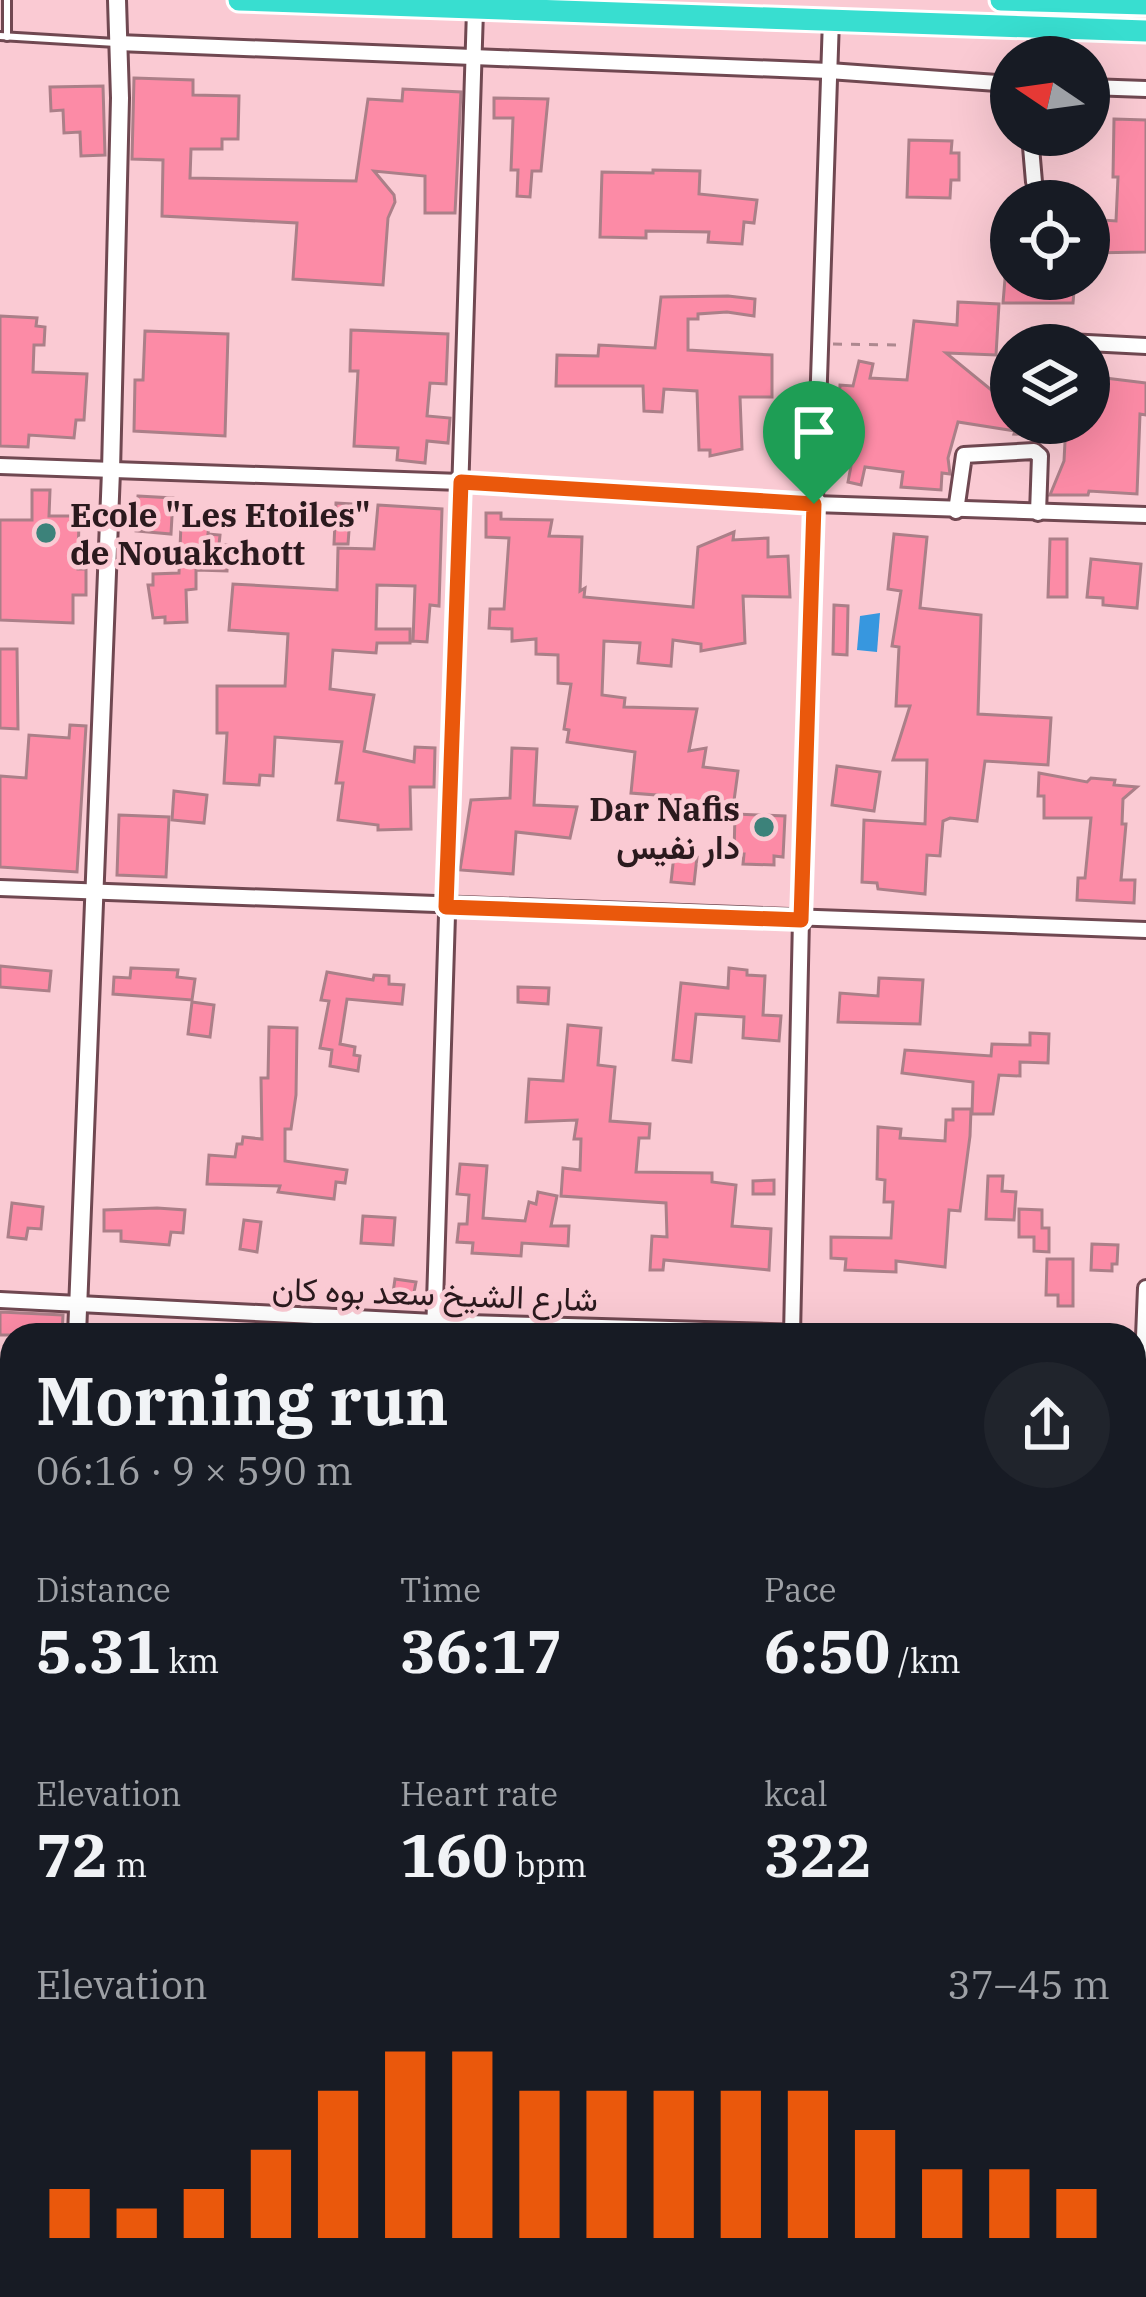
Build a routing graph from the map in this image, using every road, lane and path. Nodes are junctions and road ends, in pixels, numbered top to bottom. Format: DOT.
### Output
graph roads {
  1 [pos="8,0"];
  2 [pos="117,0"];
  3 [pos="239,0"];
  4 [pos="1001,0"];
  5 [pos="1068,1"];
  6 [pos="437,4"];
  7 [pos="1146,4"];
  8 [pos="737,9"];
  9 [pos="475,10"];
  10 [pos="831,20"];
  11 [pos="1038,28"];
  12 [pos="1146,32"];
  13 [pos="4,36"];
  14 [pos="1037,36"];
  15 [pos="118,43"];
  16 [pos="474,55"];
  17 [pos="829,71"];
  18 [pos="990,82"];
  19 [pos="1110,88"];
  20 [pos="1146,89"];
  21 [pos="820,344"];
  22 [pos="1110,344"];
  23 [pos="899,346"];
  24 [pos="1146,346"];
  25 [pos="0,466"];
  26 [pos="111,471"];
  27 [pos="461,482"];
  28 [pos="814,504"];
  29 [pos="956,511"];
  30 [pos="1038,513"];
  31 [pos="1146,515"];
  32 [pos="0,888"];
  33 [pos="96,890"];
  34 [pos="446,907"];
  35 [pos="801,920"];
  36 [pos="1146,931"];
  37 [pos="1146,1288"];
  38 [pos="0,1300"];
  39 [pos="79,1303"];
  40 [pos="78,1323"];
  41 [pos="352,1323"];
  42 [pos="434,1323"];
  43 [pos="792,1323"];
  44 [pos="1143,1323"];
  1 -- 13 [label="lane"];
  2 -- 15 [label="street"];
  3 -- 6 [label="highway"];
  4 -- 5 [label="highway"];
  5 -- 7 [label="highway"];
  6 -- 9 [label="highway"];
  8 -- 9 [label="highway"];
  8 -- 10 [label="highway"];
  9 -- 16 [label="street"];
  10 -- 11 [label="highway"];
  10 -- 17 [label="street"];
  11 -- 12 [label="highway"];
  11 -- 14 [label="street"];
  13 -- 15 [label="lane"];
  15 -- 16 [label="street"];
  15 -- 26 [label="street"];
  16 -- 17 [label="street"];
  16 -- 27 [label="street"];
  17 -- 18 [label="street"];
  17 -- 21 [label="street"];
  19 -- 20 [label="street"];
  21 -- 23 [label="path"];
  21 -- 28 [label="street"];
  22 -- 24 [label="street"];
  25 -- 26 [label="street"];
  26 -- 27 [label="street"];
  26 -- 33 [label="street"];
  27 -- 28 [label="street"];
  27 -- 34 [label="street"];
  28 -- 29 [label="street"];
  28 -- 35 [label="street"];
  29 -- 30 [label="street"];
  29 -- 30 [label="street"];
  30 -- 31 [label="street"];
  32 -- 33 [label="street"];
  33 -- 34 [label="street"];
  33 -- 39 [label="street"];
  34 -- 35 [label="street"];
  34 -- 42 [label="street"];
  35 -- 36 [label="street"];
  35 -- 43 [label="street"];
  37 -- 44 [label="street"];
  38 -- 39 [label="street, شارع الشيخ سعد بوه كان"];
  39 -- 40 [label="street"];
  39 -- 41 [label="street, شارع الشيخ سعد بوه كان"];
}
